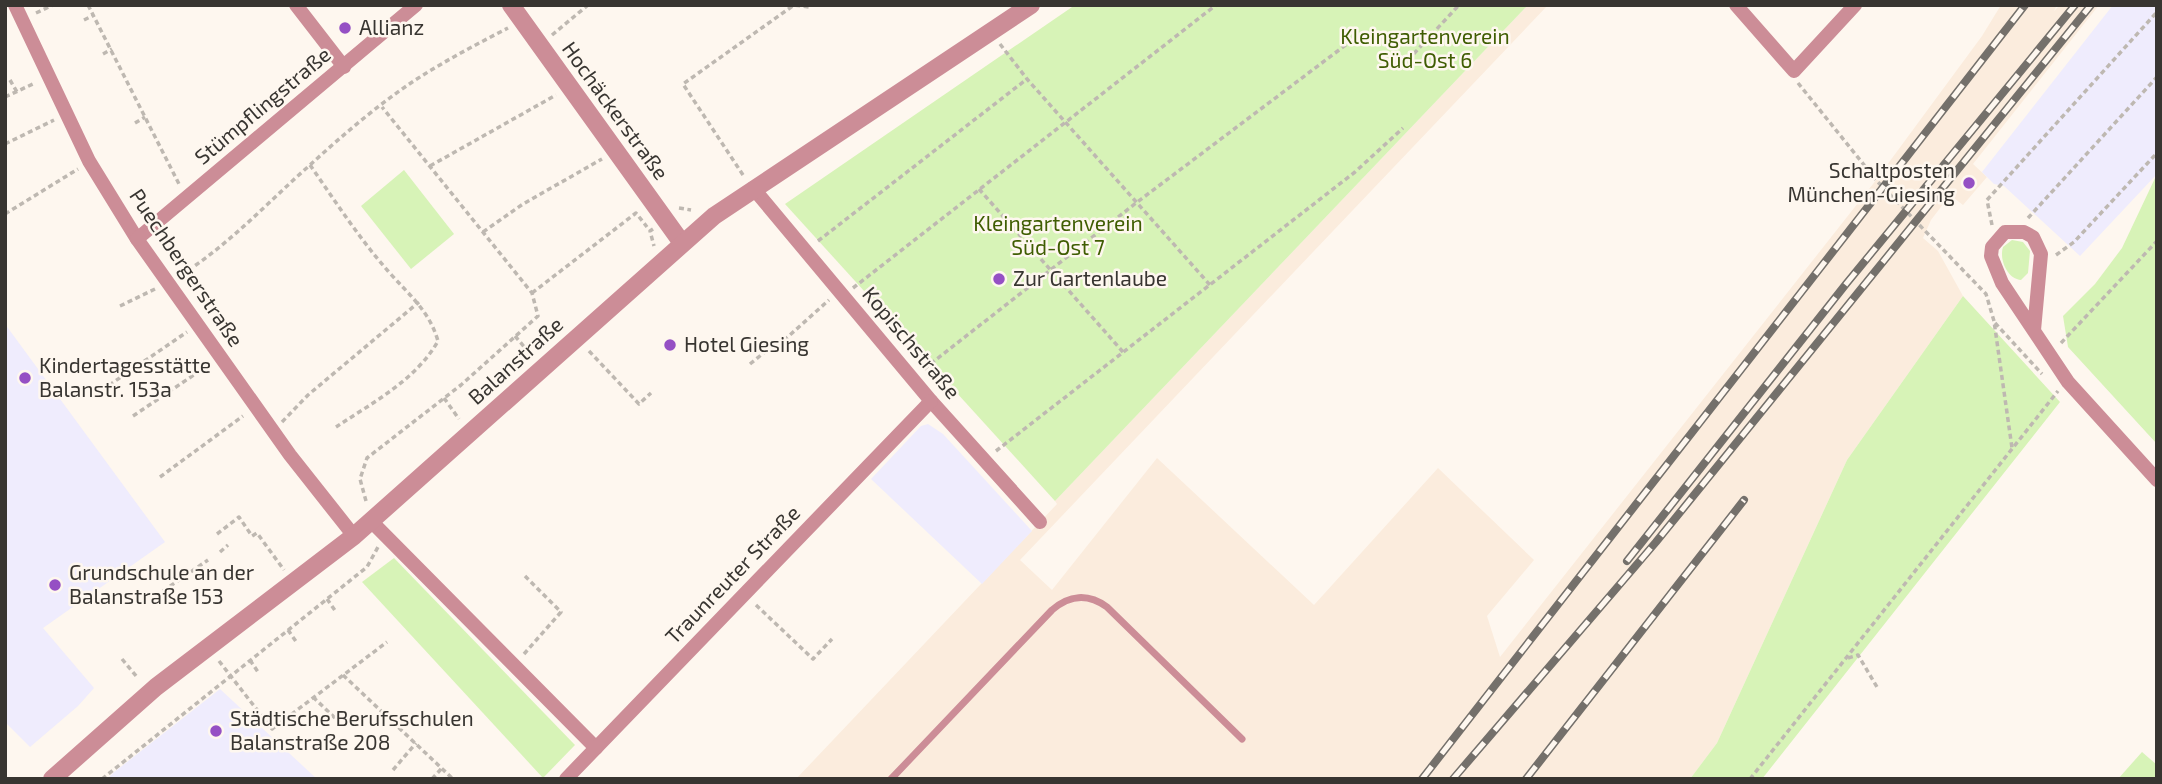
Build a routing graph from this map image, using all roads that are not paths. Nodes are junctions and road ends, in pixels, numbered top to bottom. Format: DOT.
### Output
graph roads {
  1 [pos="15,5"];
  2 [pos="296,5"];
  3 [pos="416,5"];
  4 [pos="1031,5"];
  5 [pos="1736,5"];
  6 [pos="1855,5"];
  7 [pos="517,13"];
  8 [pos="344,67"];
  9 [pos="747,181"];
  10 [pos="137,239"];
  11 [pos="682,243"];
  12 [pos="2034,330"];
  13 [pos="931,401"];
  14 [pos="2157,480"];
  15 [pos="371,522"];
  16 [pos="1040,523"];
  17 [pos="354,536"];
  18 [pos="1242,739"];
  19 [pos="596,748"];
  20 [pos="52,779"];
  21 [pos="566,779"];
  22 [pos="891,779"];
  1 -- 10 [label="street, Puechbergerstraße"];
  2 -- 8 [label="street"];
  3 -- 8 [label="street, Stümpflingstraße"];
  4 -- 9 [label="street, Balanstraße"];
  5 -- 6 [label="street"];
  7 -- 11 [label="street, Hochäckerstraße"];
  8 -- 10 [label="street, Stümpflingstraße"];
  9 -- 11 [label="street, Balanstraße"];
  9 -- 13 [label="street, Kopischstraße"];
  10 -- 17 [label="street, Puechbergerstraße"];
  11 -- 15 [label="street, Balanstraße"];
  12 -- 12 [label="street"];
  12 -- 14 [label="street"];
  13 -- 16 [label="street, Kopischstraße"];
  13 -- 19 [label="street, Traunreuter Straße"];
  15 -- 17 [label="street, Balanstraße"];
  15 -- 19 [label="street"];
  17 -- 20 [label="street, Balanstraße"];
  18 -- 22 [label="lane"];
  19 -- 21 [label="street, Traunreuter Straße"];
}
